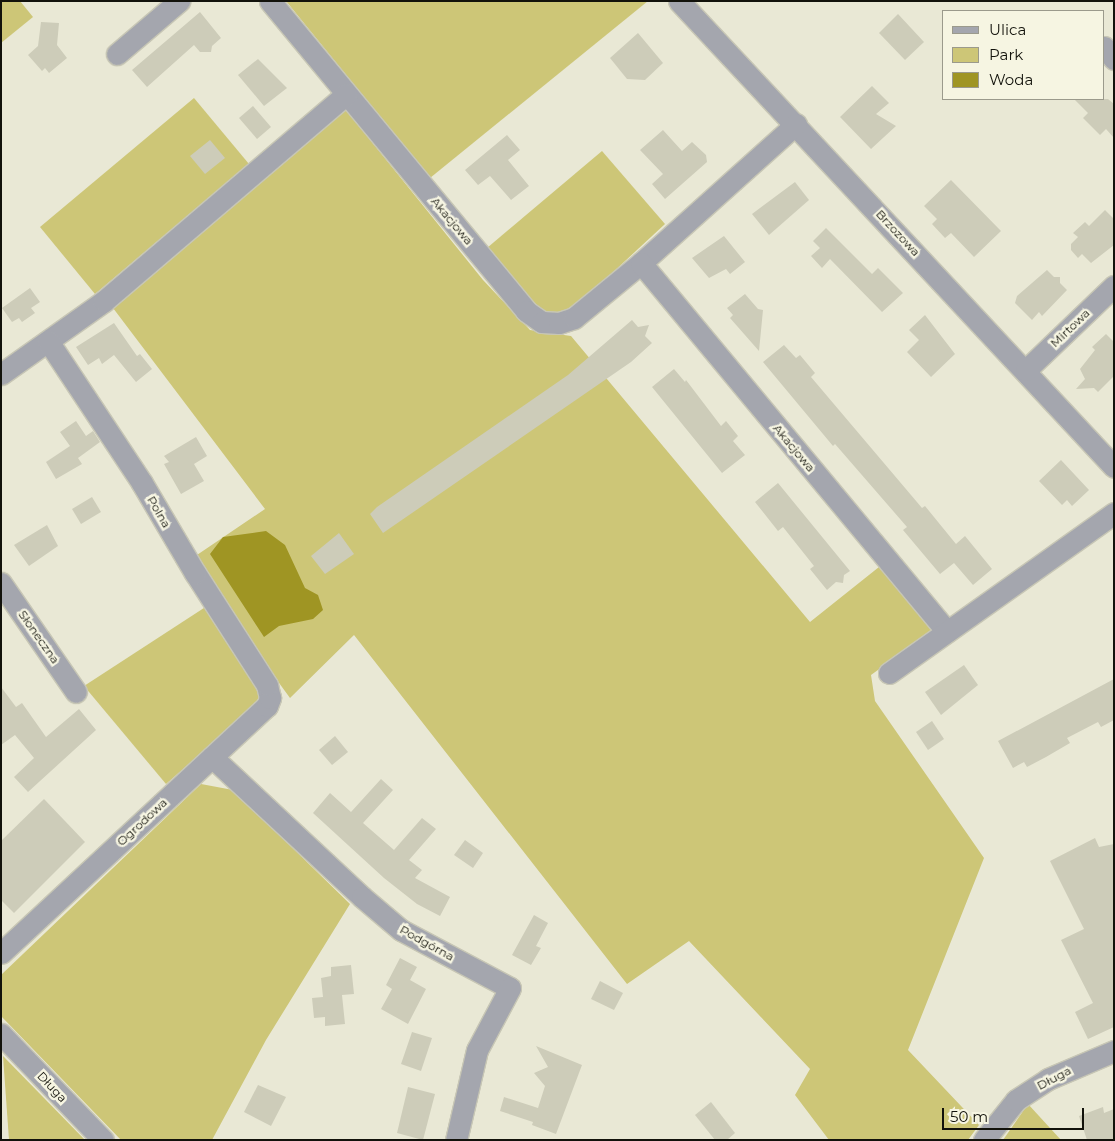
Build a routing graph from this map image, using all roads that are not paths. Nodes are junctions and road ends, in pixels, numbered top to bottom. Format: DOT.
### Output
graph roads {
  1 [pos="179,1"];
  2 [pos="270,1"];
  3 [pos="679,1"];
  4 [pos="1105,47"];
  5 [pos="117,54"];
  6 [pos="1114,59"];
  7 [pos="346,94"];
  8 [pos="796,124"];
  9 [pos="641,263"];
  10 [pos="1114,286"];
  11 [pos="48,341"];
  12 [pos="1026,370"];
  13 [pos="2,372"];
  14 [pos="1114,467"];
  15 [pos="1114,513"];
  16 [pos="1,583"];
  17 [pos="947,632"];
  18 [pos="889,673"];
  19 [pos="267,686"];
  20 [pos="76,692"];
  21 [pos="212,757"];
  22 [pos="1,953"];
  23 [pos="1,1034"];
  24 [pos="1114,1051"];
  25 [pos="103,1140"];
  26 [pos="456,1140"];
  27 [pos="984,1140"];
  1 -- 5 [label="street"];
  2 -- 7 [label="street, Akacjowa"];
  3 -- 8 [label="street, Brzozowa"];
  4 -- 6 [label="street"];
  7 -- 9 [label="street, Akacjowa"];
  7 -- 11 [label="street"];
  8 -- 9 [label="street, Akacjowa"];
  8 -- 12 [label="street, Brzozowa"];
  9 -- 17 [label="street, Akacjowa"];
  10 -- 12 [label="street, Mirtowa"];
  11 -- 13 [label="street"];
  11 -- 19 [label="street, Polna"];
  12 -- 14 [label="street, Brzozowa"];
  15 -- 17 [label="street"];
  16 -- 20 [label="street, Słoneczna"];
  17 -- 18 [label="street"];
  19 -- 21 [label="street, Ogrodowa"];
  21 -- 22 [label="street, Ogrodowa"];
  21 -- 26 [label="street, Podgórna"];
  23 -- 25 [label="street, Długa"];
  24 -- 27 [label="street, Długa"];
}
